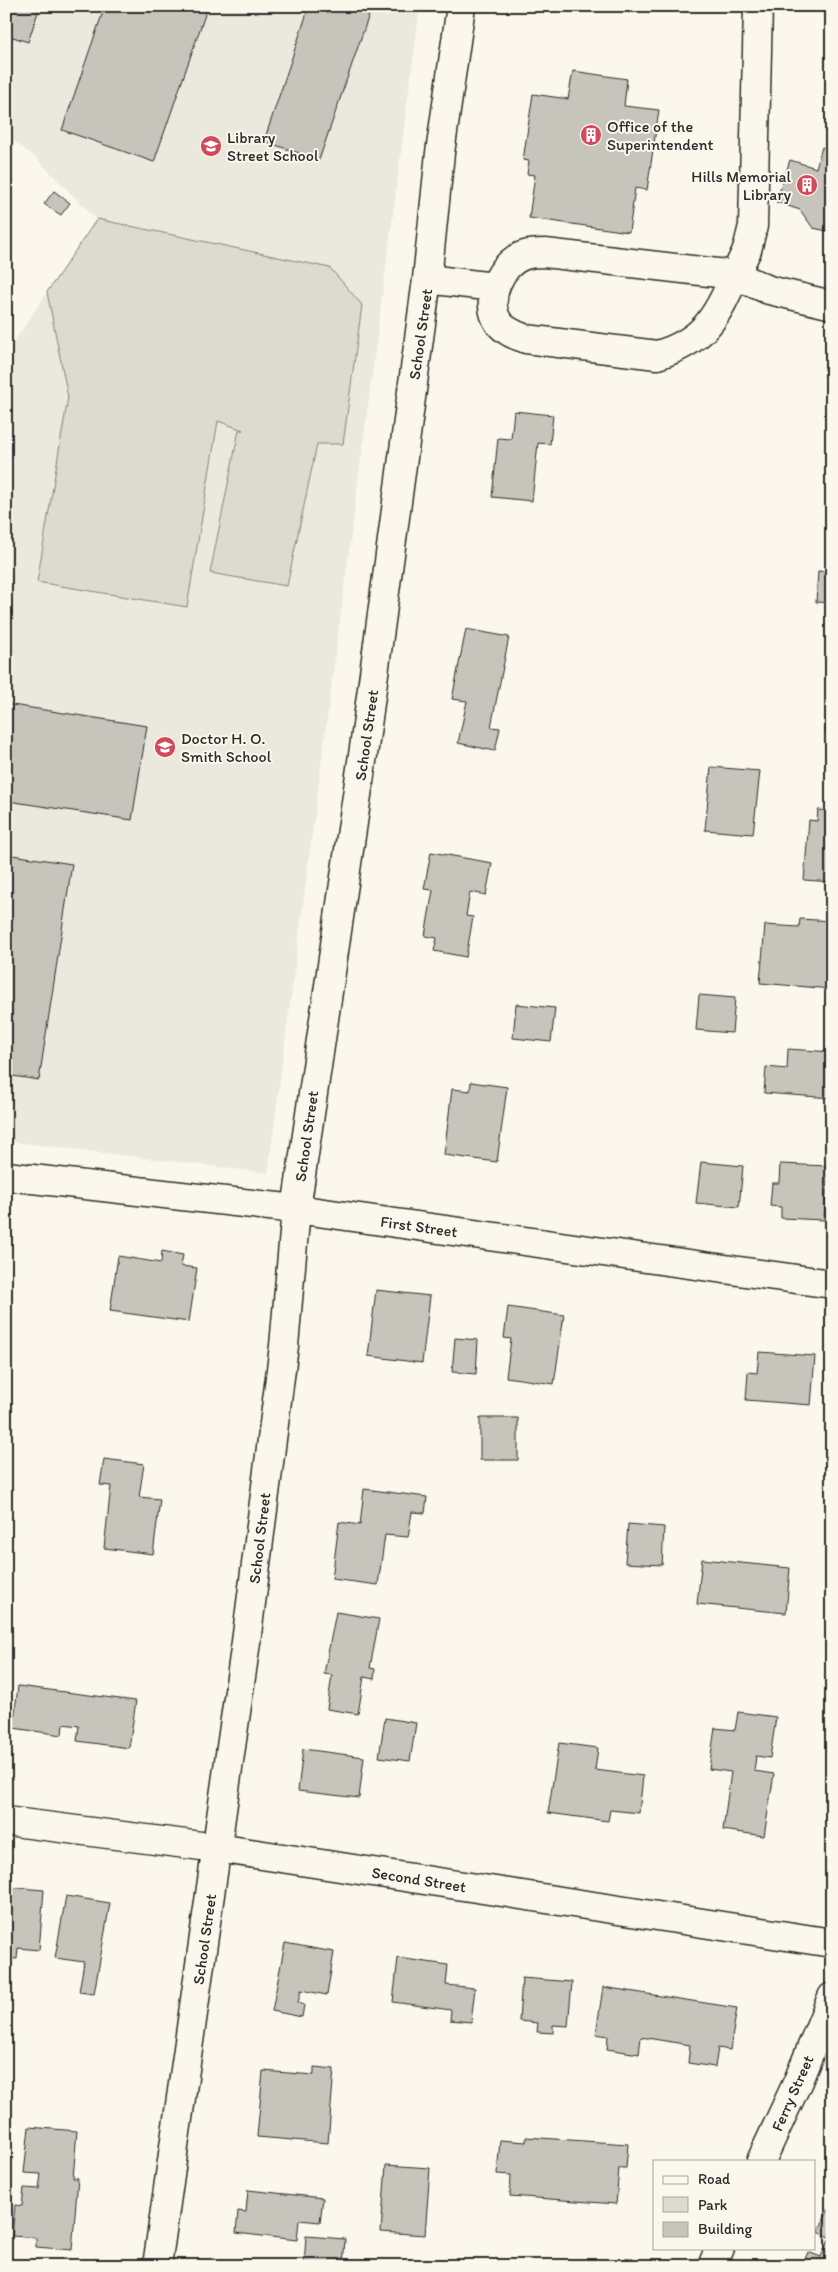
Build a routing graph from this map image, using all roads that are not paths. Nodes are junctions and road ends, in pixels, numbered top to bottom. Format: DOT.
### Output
graph roads {
  1 [pos="461,6"];
  2 [pos="758,6"];
  3 [pos="735,275"];
  4 [pos="427,279"];
  5 [pos="494,287"];
  6 [pos="832,305"];
  7 [pos="6,1176"];
  8 [pos="296,1209"];
  9 [pos="832,1284"];
  10 [pos="6,1821"];
  11 [pos="217,1848"];
  12 [pos="832,1943"];
  13 [pos="832,1997"];
  14 [pos="761,2160"];
  15 [pos="719,2250"];
  16 [pos="156,2266"];
  17 [pos="712,2266"];
  1 -- 4 [label="street, School Street"];
  2 -- 3 [label="street"];
  3 -- 5 [label="street"];
  3 -- 5 [label="street"];
  3 -- 6 [label="street"];
  4 -- 5 [label="street"];
  4 -- 8 [label="street, School Street"];
  7 -- 8 [label="street, First Street"];
  8 -- 9 [label="street, First Street"];
  8 -- 11 [label="street, School Street"];
  10 -- 11 [label="street, Second Street"];
  11 -- 12 [label="street, Second Street"];
  11 -- 16 [label="street, School Street"];
  13 -- 14 [label="street, Ferry Street"];
  15 -- 17 [label="street"];
}
